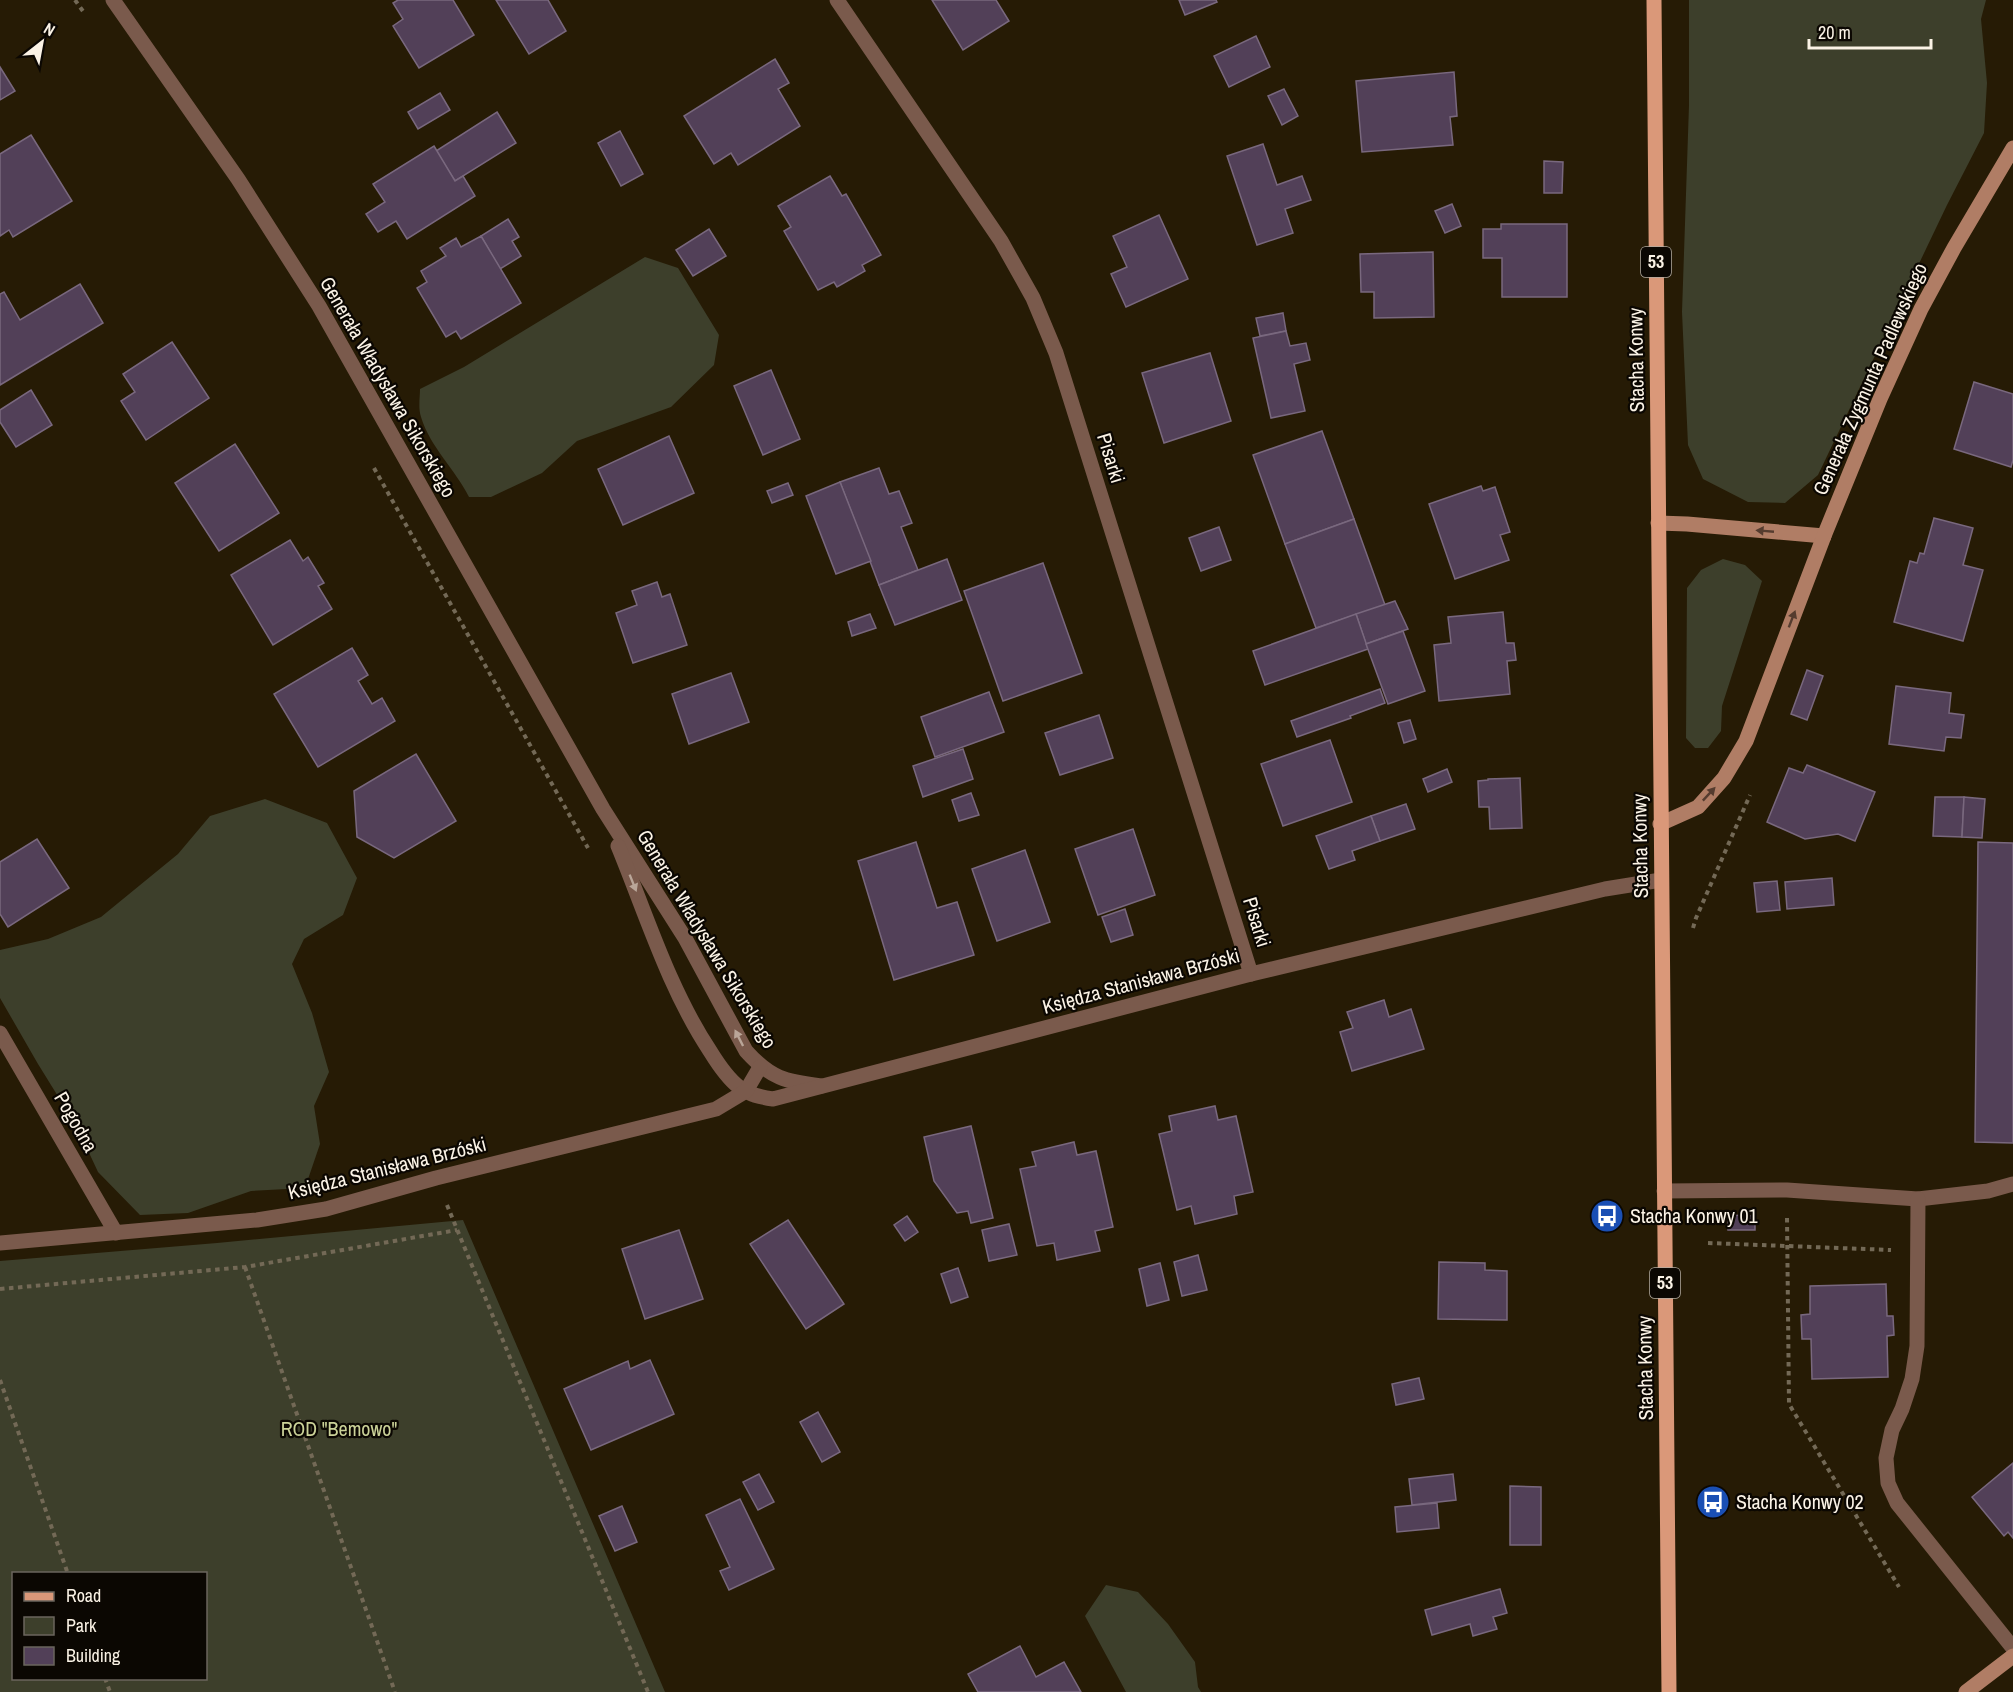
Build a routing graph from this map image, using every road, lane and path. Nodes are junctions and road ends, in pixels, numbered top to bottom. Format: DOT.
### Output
graph roads {
  1 [pos="75,0"];
  2 [pos="113,0"];
  3 [pos="837,0"];
  4 [pos="1654,0"];
  5 [pos="89,19"];
  6 [pos="2013,148"];
  7 [pos="370,461"];
  8 [pos="1658,523"];
  9 [pos="1824,536"];
  10 [pos="603,809"];
  11 [pos="1660,824"];
  12 [pos="590,851"];
  13 [pos="1661,880"];
  14 [pos="1251,974"];
  15 [pos="0,1034"];
  16 [pos="760,1067"];
  17 [pos="821,1086"];
  18 [pos="746,1091"];
  19 [pos="773,1099"];
  20 [pos="435,1178"];
  21 [pos="2013,1184"];
  22 [pos="1787,1190"];
  23 [pos="1664,1191"];
  24 [pos="1917,1199"];
  25 [pos="457,1230"];
  26 [pos="116,1233"];
  27 [pos="0,1243"];
  28 [pos="1708,1243"];
  29 [pos="1787,1246"];
  30 [pos="1917,1251"];
  31 [pos="245,1267"];
  32 [pos="0,1289"];
  33 [pos="0,1380"];
  34 [pos="67,1572"];
  35 [pos="1899,1587"];
  36 [pos="2013,1648"];
  37 [pos="2013,1656"];
  38 [pos="394,1692"];
  39 [pos="648,1692"];
  40 [pos="1669,1692"];
  41 [pos="1966,1692"];
  1 -- 5 [label="path"];
  2 -- 10 [label="street, Generała Władysława Sikorskiego"];
  3 -- 14 [label="street, Pisarki"];
  4 -- 8 [label="main road, Stacha Konwy / 53"];
  6 -- 9 [label="street, Generała Zygmunta Padlewskiego"];
  7 -- 12 [label="path"];
  9 -- 8 [label="street, one-way"];
  8 -- 11 [label="main road, Stacha Konwy / 53"];
  11 -- 9 [label="street, Generała Zygmunta Padlewskiego, one-way"];
  16 -- 10 [label="street, Generała Władysława Sikorskiego, one-way"];
  10 -- 18 [label="street, Generała Władysława Sikorskiego, one-way"];
  11 -- 13 [label="main road, Stacha Konwy / 53"];
  13 -- 14 [label="street, Księdza Stanisława Brzóski"];
  13 -- 23 [label="main road, Stacha Konwy / 53"];
  14 -- 17 [label="street, Księdza Stanisława Brzóski"];
  15 -- 26 [label="street, Pogodna"];
  16 -- 17 [label="street, Generała Władysława Sikorskiego"];
  16 -- 18 [label="street, Księdza Stanisława Brzóski"];
  17 -- 19 [label="street, Księdza Stanisława Brzóski"];
  18 -- 19 [label="street, Generała Władysława Sikorskiego"];
  18 -- 20 [label="street, Księdza Stanisława Brzóski"];
  20 -- 25 [label="path"];
  20 -- 26 [label="street, Księdza Stanisława Brzóski"];
  21 -- 24 [label="street"];
  22 -- 23 [label="street"];
  22 -- 24 [label="street"];
  22 -- 29 [label="path"];
  23 -- 40 [label="main road, Stacha Konwy / 53"];
  24 -- 30 [label="street"];
  25 -- 31 [label="path"];
  25 -- 39 [label="path"];
  26 -- 27 [label="street, Księdza Stanisława Brzóski"];
  28 -- 29 [label="path"];
  29 -- 30 [label="path"];
  29 -- 35 [label="path"];
  30 -- 36 [label="street"];
  31 -- 32 [label="path"];
  31 -- 38 [label="path"];
  33 -- 34 [label="path"];
  37 -- 41 [label="street"];
}
